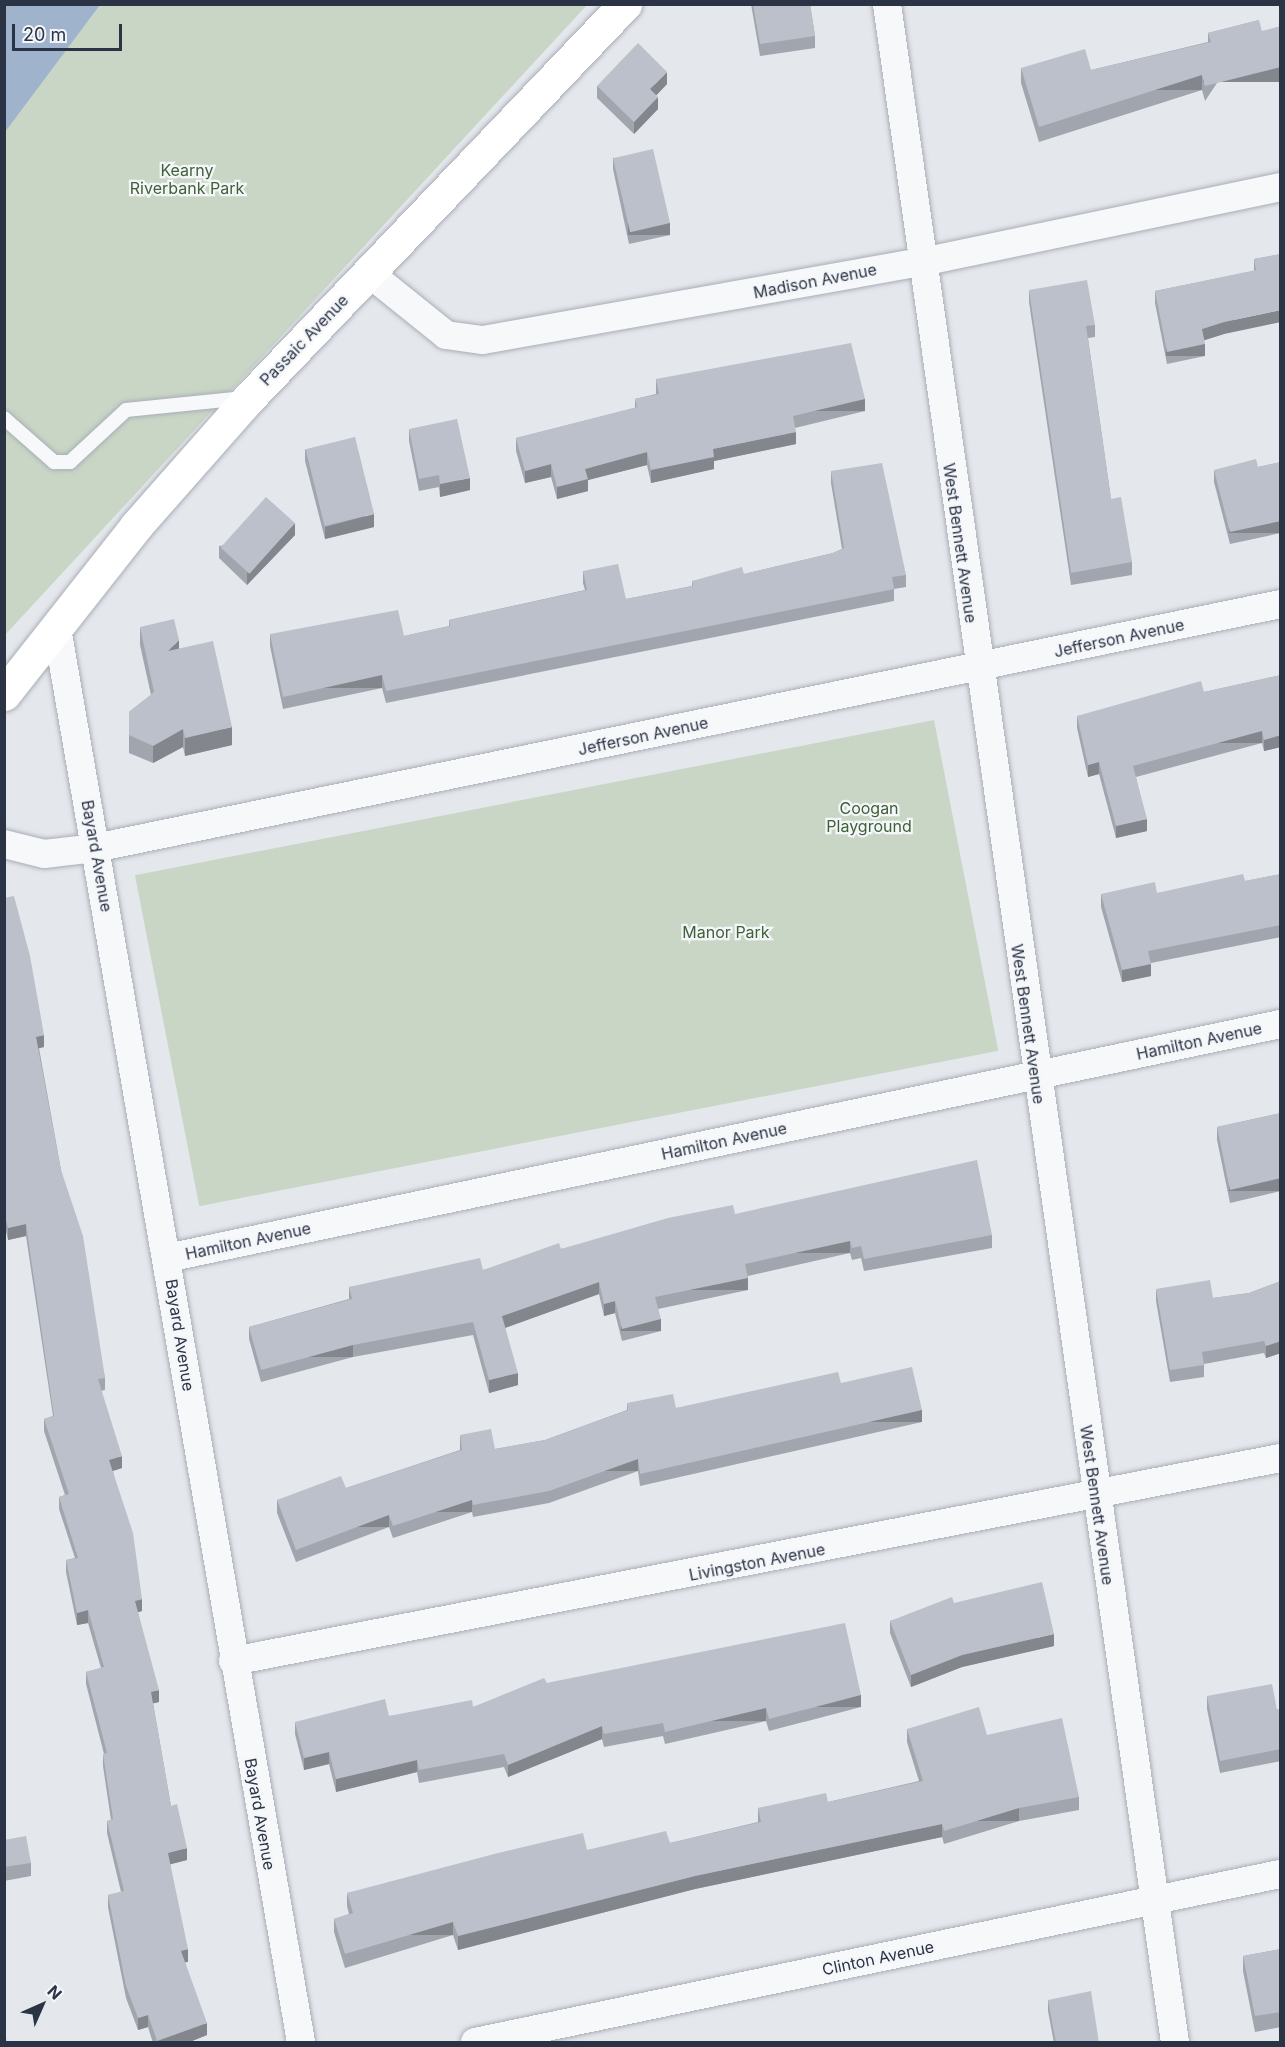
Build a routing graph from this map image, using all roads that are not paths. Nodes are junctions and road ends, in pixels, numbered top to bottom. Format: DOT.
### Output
graph roads {
  1 [pos="625,4"];
  2 [pos="887,4"];
  3 [pos="1281,187"];
  4 [pos="922,262"];
  5 [pos="369,273"];
  6 [pos="249,398"];
  7 [pos="4,418"];
  8 [pos="1281,604"];
  9 [pos="57,628"];
  10 [pos="977,668"];
  11 [pos="4,694"];
  12 [pos="4,844"];
  13 [pos="96,848"];
  14 [pos="1281,1024"];
  15 [pos="1035,1075"];
  16 [pos="167,1258"];
  17 [pos="1281,1458"];
  18 [pos="1095,1497"];
  19 [pos="233,1661"];
  20 [pos="1281,1874"];
  21 [pos="1156,1899"];
  22 [pos="301,2043"];
  23 [pos="476,2043"];
  24 [pos="1175,2043"];
  1 -- 5 [label="main road, Passaic Avenue"];
  2 -- 4 [label="street, West Bennett Avenue"];
  3 -- 4 [label="street, Madison Avenue"];
  4 -- 5 [label="street, Madison Avenue"];
  4 -- 10 [label="street, West Bennett Avenue"];
  5 -- 6 [label="main road, Passaic Avenue"];
  6 -- 7 [label="lane"];
  6 -- 9 [label="main road, Passaic Avenue"];
  8 -- 10 [label="street, Jefferson Avenue"];
  9 -- 11 [label="main road, Passaic Avenue"];
  9 -- 13 [label="street, Bayard Avenue"];
  10 -- 13 [label="street, Jefferson Avenue"];
  10 -- 15 [label="street, West Bennett Avenue"];
  12 -- 13 [label="street, Jefferson Avenue"];
  13 -- 16 [label="street, Bayard Avenue"];
  14 -- 15 [label="street, Hamilton Avenue"];
  15 -- 16 [label="street, Hamilton Avenue"];
  15 -- 18 [label="street, West Bennett Avenue"];
  16 -- 19 [label="street, Bayard Avenue"];
  17 -- 18 [label="street, Livingston Avenue"];
  18 -- 19 [label="street, Livingston Avenue"];
  18 -- 21 [label="street, West Bennett Avenue"];
  19 -- 22 [label="street, Bayard Avenue"];
  20 -- 21 [label="street, Clinton Avenue"];
  21 -- 23 [label="street, Clinton Avenue"];
  21 -- 24 [label="street, West Bennett Avenue"];
}
